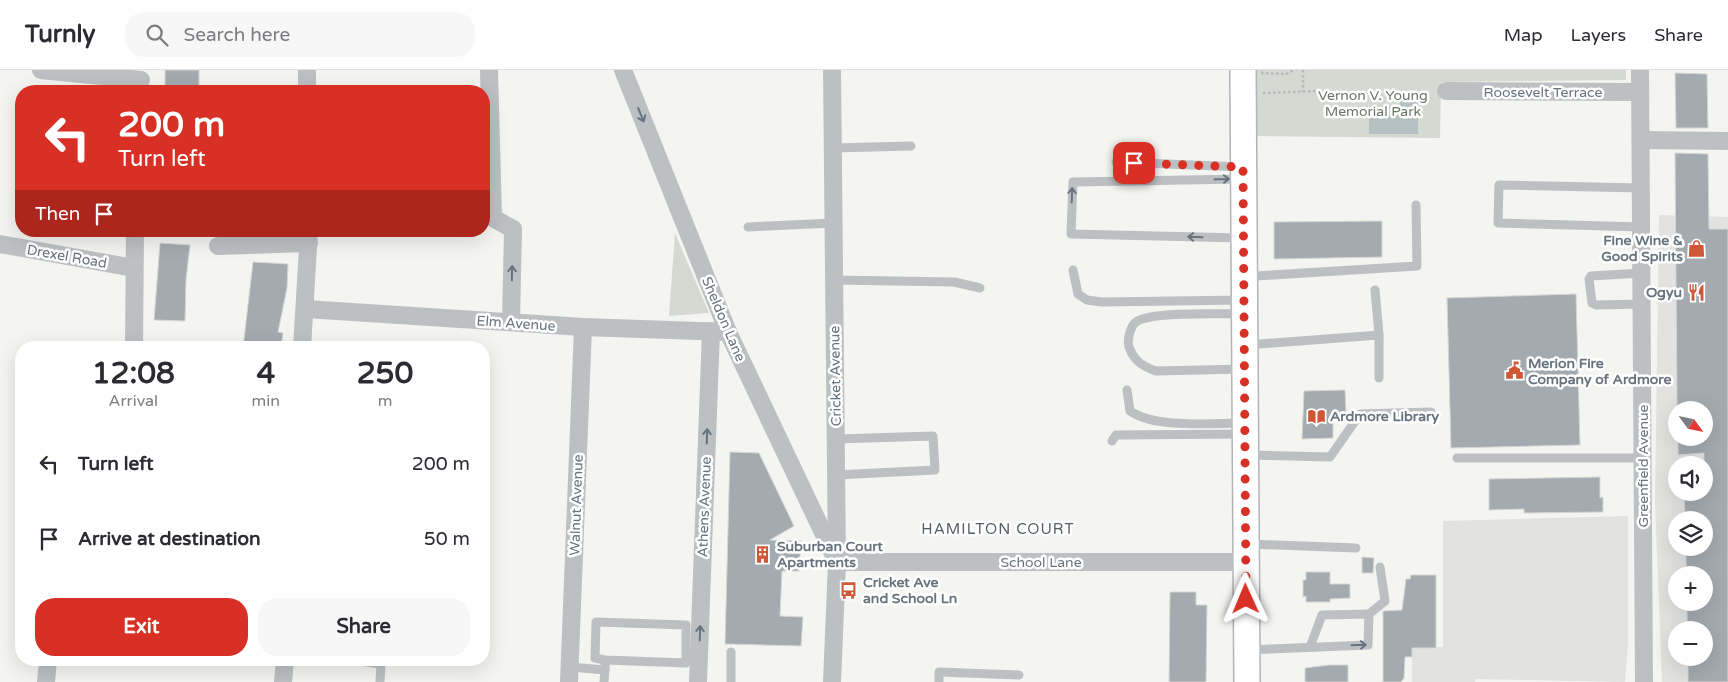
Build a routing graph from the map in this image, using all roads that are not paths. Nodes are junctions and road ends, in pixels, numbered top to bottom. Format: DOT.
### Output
graph roads {
  1 [pos="41,70"];
  2 [pos="307,70"];
  3 [pos="489,70"];
  4 [pos="623,70"];
  5 [pos="832,70"];
  6 [pos="1640,70"];
  7 [pos="1248,71"];
  8 [pos="141,80"];
  9 [pos="307,85"];
  10 [pos="489,85"];
  11 [pos="1446,91"];
  12 [pos="1640,92"];
  13 [pos="490,119"];
  14 [pos="1641,140"];
  15 [pos="1728,141"];
  16 [pos="911,146"];
  17 [pos="833,148"];
  18 [pos="1116,162"];
  19 [pos="1243,173"];
  20 [pos="1642,188"];
  21 [pos="1416,206"];
  22 [pos="834,223"];
  23 [pos="1642,226"];
  24 [pos="748,227"];
  25 [pos="135,237"];
  26 [pos="309,237"];
  27 [pos="1243,238"];
  28 [pos="0,244"];
  29 [pos="218,246"];
  30 [pos="134,268"];
  31 [pos="1073,270"];
  32 [pos="1244,274"];
  33 [pos="1642,274"];
  34 [pos="834,280"];
  35 [pos="980,288"];
  36 [pos="1375,290"];
  37 [pos="1642,304"];
  38 [pos="1244,307"];
  39 [pos="306,309"];
  40 [pos="511,322"];
  41 [pos="584,327"];
  42 [pos="719,332"];
  43 [pos="1379,334"];
  44 [pos="134,341"];
  45 [pos="303,341"];
  46 [pos="1244,357"];
  47 [pos="1380,378"];
  48 [pos="1127,390"];
  49 [pos="1430,412"];
  50 [pos="1244,437"];
  51 [pos="836,439"];
  52 [pos="1112,441"];
  53 [pos="1457,458"];
  54 [pos="1643,458"];
  55 [pos="836,475"];
  56 [pos="1356,548"];
  57 [pos="1245,553"];
  58 [pos="837,562"];
  59 [pos="1380,567"];
  60 [pos="1369,614"];
  61 [pos="1310,647"];
  62 [pos="1247,650"];
  63 [pos="731,652"];
  64 [pos="605,660"];
  65 [pos="47,666"];
  66 [pos="285,666"];
  67 [pos="381,666"];
  68 [pos="604,670"];
  69 [pos="569,674"];
  70 [pos="1019,675"];
  71 [pos="46,682"];
  72 [pos="284,682"];
  73 [pos="380,682"];
  74 [pos="604,682"];
  75 [pos="698,682"];
  76 [pos="731,682"];
  77 [pos="832,682"];
  78 [pos="939,682"];
  79 [pos="1247,682"];
  80 [pos="1644,682"];
  1 -- 8 [label="street"];
  2 -- 9 [label="street"];
  10 -- 3 [label="street, one-way"];
  4 -- 42 [label="street, Sheldon Lane, one-way"];
  5 -- 17 [label="street, Cricket Avenue"];
  6 -- 12 [label="street, Greenfield Avenue"];
  7 -- 19 [label="street"];
  11 -- 12 [label="street, Roosevelt Terrace"];
  12 -- 14 [label="street, Greenfield Avenue"];
  40 -- 13 [label="street, one-way"];
  14 -- 15 [label="street"];
  14 -- 20 [label="street, Greenfield Avenue"];
  16 -- 17 [label="lane"];
  17 -- 22 [label="street, Cricket Avenue"];
  18 -- 19 [label="lane"];
  19 -- 27 [label="street"];
  27 -- 19 [label="lane, one-way"];
  20 -- 23 [label="street, Greenfield Avenue"];
  20 -- 23 [label="lane"];
  21 -- 32 [label="lane"];
  22 -- 24 [label="lane"];
  22 -- 34 [label="street, Cricket Avenue"];
  23 -- 33 [label="street, Greenfield Avenue"];
  25 -- 30 [label="street"];
  26 -- 29 [label="street"];
  26 -- 39 [label="street"];
  27 -- 32 [label="street"];
  28 -- 30 [label="street, Drexel Road"];
  30 -- 44 [label="street"];
  31 -- 38 [label="lane"];
  32 -- 38 [label="street"];
  33 -- 37 [label="street, Greenfield Avenue"];
  33 -- 37 [label="lane"];
  34 -- 35 [label="lane"];
  34 -- 51 [label="street, Cricket Avenue"];
  36 -- 43 [label="lane"];
  37 -- 54 [label="street, Greenfield Avenue"];
  38 -- 46 [label="street"];
  38 -- 46 [label="lane"];
  39 -- 40 [label="street, Elm Avenue"];
  39 -- 45 [label="street"];
  40 -- 41 [label="street, Elm Avenue"];
  41 -- 42 [label="street, Elm Avenue"];
  41 -- 69 [label="street, Walnut Avenue"];
  42 -- 58 [label="street, Sheldon Lane"];
  75 -- 42 [label="street, Athens Avenue, one-way"];
  43 -- 46 [label="lane"];
  43 -- 47 [label="lane"];
  46 -- 50 [label="street"];
  48 -- 50 [label="lane"];
  49 -- 50 [label="lane"];
  50 -- 52 [label="lane"];
  50 -- 57 [label="street"];
  51 -- 55 [label="street, Cricket Avenue"];
  51 -- 55 [label="lane"];
  53 -- 54 [label="lane"];
  54 -- 80 [label="street, Greenfield Avenue"];
  55 -- 58 [label="street, Cricket Avenue"];
  56 -- 57 [label="lane"];
  57 -- 58 [label="street, School Lane"];
  57 -- 62 [label="street"];
  58 -- 77 [label="street, Cricket Avenue"];
  59 -- 60 [label="lane"];
  60 -- 61 [label="lane"];
  61 -- 60 [label="lane, one-way"];
  61 -- 62 [label="lane"];
  62 -- 79 [label="street"];
  63 -- 76 [label="lane"];
  64 -- 64 [label="lane"];
  64 -- 68 [label="lane"];
  65 -- 71 [label="street"];
  66 -- 72 [label="street"];
  67 -- 73 [label="lane"];
  68 -- 69 [label="lane"];
  68 -- 74 [label="lane"];
  70 -- 78 [label="lane"];
}
